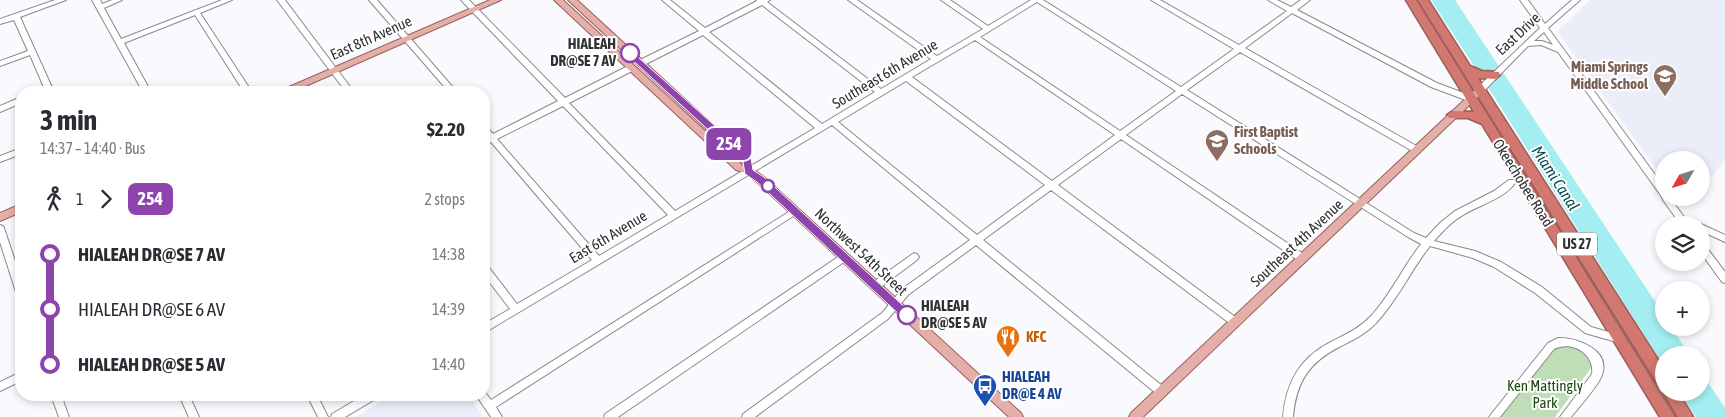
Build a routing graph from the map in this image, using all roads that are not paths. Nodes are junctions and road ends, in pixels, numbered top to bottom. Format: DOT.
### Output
graph roads {
  1 [pos="62,0"];
  2 [pos="118,0"];
  3 [pos="228,0"];
  4 [pos="281,0"];
  5 [pos="373,0"];
  6 [pos="465,0"];
  7 [pos="497,0"];
  8 [pos="558,0"];
  9 [pos="572,0"];
  10 [pos="666,0"];
  11 [pos="852,0"];
  12 [pos="945,0"];
  13 [pos="1037,0"];
  14 [pos="1155,0"];
  15 [pos="1272,0"];
  16 [pos="1306,0"];
  17 [pos="1411,0"];
  18 [pos="1423,0"];
  19 [pos="1524,0"];
  20 [pos="1576,0"];
  21 [pos="763,1"];
  22 [pos="98,3"];
  23 [pos="474,10"];
  24 [pos="1291,10"];
  25 [pos="196,12"];
  26 [pos="16,16"];
  27 [pos="1536,16"];
  28 [pos="0,22"];
  29 [pos="988,28"];
  30 [pos="1544,29"];
  31 [pos="704,31"];
  32 [pos="974,36"];
  33 [pos="1534,38"];
  34 [pos="407,39"];
  35 [pos="119,42"];
  36 [pos="1526,44"];
  37 [pos="1240,49"];
  38 [pos="31,52"];
  39 [pos="1562,53"];
  40 [pos="936,59"];
  41 [pos="641,63"];
  42 [pos="0,64"];
  43 [pos="631,68"];
  44 [pos="1466,68"];
  45 [pos="334,71"];
  46 [pos="1495,75"];
  47 [pos="906,77"];
  48 [pos="44,86"];
  49 [pos="143,86"];
  50 [pos="244,86"];
  51 [pos="299,86"];
  52 [pos="345,86"];
  53 [pos="448,86"];
  54 [pos="1183,90"];
  55 [pos="880,92"];
  56 [pos="1478,92"];
  57 [pos="563,102"];
  58 [pos="15,103"];
  59 [pos="684,103"];
  60 [pos="0,109"];
  61 [pos="1454,115"];
  62 [pos="832,121"];
  63 [pos="1485,121"];
  64 [pos="821,128"];
  65 [pos="1121,135"];
  66 [pos="490,139"];
  67 [pos="490,142"];
  68 [pos="1417,150"];
  69 [pos="15,153"];
  70 [pos="0,159"];
  71 [pos="748,172"];
  72 [pos="1512,182"];
  73 [pos="1655,182"];
  74 [pos="1052,185"];
  75 [pos="1361,203"];
  76 [pos="15,211"];
  77 [pos="795,211"];
  78 [pos="674,216"];
  79 [pos="0,217"];
  80 [pos="0,228"];
  81 [pos="1710,232"];
  82 [pos="1725,239"];
  83 [pos="977,240"];
  84 [pos="1428,243"];
  85 [pos="844,256"];
  86 [pos="914,257"];
  87 [pos="1302,258"];
  88 [pos="1710,259"];
  89 [pos="598,261"];
  90 [pos="15,274"];
  91 [pos="490,276"];
  92 [pos="1725,280"];
  93 [pos="875,286"];
  94 [pos="895,305"];
  95 [pos="516,310"];
  96 [pos="1235,322"];
  97 [pos="490,325"];
  98 [pos="1588,330"];
  99 [pos="1620,339"];
  100 [pos="1581,345"];
  101 [pos="1654,366"];
  102 [pos="15,379"];
  103 [pos="0,387"];
  104 [pos="1162,392"];
  105 [pos="58,401"];
  106 [pos="187,401"];
  107 [pos="315,401"];
  108 [pos="363,401"];
  109 [pos="486,401"];
  110 [pos="1676,401"];
  111 [pos="490,406"];
  112 [pos="64,417"];
  113 [pos="194,417"];
  114 [pos="324,417"];
  115 [pos="336,417"];
  116 [pos="497,417"];
  117 [pos="609,417"];
  118 [pos="747,417"];
  119 [pos="1017,417"];
  120 [pos="1135,417"];
  121 [pos="1288,417"];
  122 [pos="1494,417"];
  123 [pos="1565,417"];
  124 [pos="1668,417"];
  125 [pos="1686,417"];
  1 -- 26 [label="street"];
  2 -- 22 [label="street"];
  3 -- 25 [label="street"];
  4 -- 45 [label="street"];
  5 -- 34 [label="street"];
  6 -- 23 [label="street"];
  7 -- 23 [label="main road, East 8th Avenue"];
  8 -- 43 [label="main road, Northwest 54th Street"];
  9 -- 41 [label="main road, Northwest 54th Street"];
  10 -- 31 [label="street"];
  11 -- 40 [label="street"];
  12 -- 29 [label="street"];
  13 -- 29 [label="street, Southeast 6th Avenue"];
  13 -- 54 [label="street"];
  14 -- 37 [label="street"];
  15 -- 24 [label="street"];
  16 -- 24 [label="street"];
  17 -- 56 [label="highway, Okeechobee Road / US 27"];
  18 -- 44 [label="highway, Okeechobee Road / US 27"];
  19 -- 27 [label="street"];
  20 -- 30 [label="street, East Drive"];
  21 -- 31 [label="street"];
  21 -- 55 [label="street"];
  22 -- 35 [label="street"];
  23 -- 34 [label="main road, East 8th Avenue"];
  23 -- 57 [label="street"];
  24 -- 37 [label="street"];
  24 -- 56 [label="street"];
  25 -- 35 [label="street"];
  25 -- 50 [label="street"];
  26 -- 28 [label="street"];
  26 -- 38 [label="street"];
  27 -- 30 [label="street"];
  27 -- 33 [label="street"];
  29 -- 32 [label="street, Southeast 6th Avenue"];
  30 -- 33 [label="street, East Drive"];
  30 -- 39 [label="street"];
  31 -- 41 [label="street"];
  31 -- 64 [label="street"];
  32 -- 40 [label="street, Southeast 6th Avenue"];
  32 -- 65 [label="street"];
  33 -- 36 [label="street, East Drive"];
  34 -- 45 [label="main road, East 8th Avenue"];
  34 -- 53 [label="street"];
  35 -- 49 [label="street"];
  36 -- 39 [label="street"];
  36 -- 46 [label="street, East Drive"];
  37 -- 54 [label="street"];
  37 -- 68 [label="street"];
  38 -- 42 [label="street"];
  38 -- 48 [label="street"];
  39 -- 73 [label="street"];
  40 -- 47 [label="street, Southeast 6th Avenue"];
  41 -- 59 [label="main road, Northwest 54th Street"];
  43 -- 57 [label="street"];
  43 -- 59 [label="main road"];
  43 -- 71 [label="main road, Northwest 54th Street"];
  44 -- 46 [label="highway"];
  44 -- 56 [label="highway, Okeechobee Road / US 27"];
  45 -- 51 [label="main road, East 8th Avenue"];
  45 -- 52 [label="street"];
  46 -- 56 [label="street, East Drive"];
  47 -- 55 [label="street, Southeast 6th Avenue"];
  47 -- 74 [label="street"];
  54 -- 65 [label="street"];
  54 -- 75 [label="street"];
  55 -- 62 [label="street, Southeast 6th Avenue"];
  56 -- 61 [label="main road, Southeast 4th Avenue"];
  56 -- 63 [label="highway, Okeechobee Road / US 27"];
  56 -- 101 [label="highway, Okeechobee Road / US 27"];
  57 -- 66 [label="street"];
  57 -- 78 [label="street"];
  58 -- 60 [label="street"];
  59 -- 71 [label="main road, Northwest 54th Street"];
  61 -- 63 [label="highway"];
  61 -- 68 [label="main road, Southeast 4th Avenue"];
  62 -- 64 [label="street, Southeast 6th Avenue"];
  62 -- 83 [label="street"];
  63 -- 99 [label="highway, Okeechobee Road / US 27"];
  64 -- 71 [label="street, Southeast 6th Avenue"];
  65 -- 74 [label="street"];
  65 -- 87 [label="street"];
  67 -- 89 [label="street"];
  68 -- 75 [label="main road, Southeast 4th Avenue"];
  69 -- 70 [label="street"];
  71 -- 77 [label="main road, Northwest 54th Street"];
  71 -- 78 [label="street, East 6th Avenue"];
  72 -- 84 [label="street"];
  74 -- 83 [label="street"];
  74 -- 96 [label="street"];
  75 -- 84 [label="street"];
  75 -- 87 [label="main road, Southeast 4th Avenue"];
  76 -- 79 [label="main road"];
  77 -- 85 [label="main road, Northwest 54th Street"];
  77 -- 111 [label="street"];
  78 -- 89 [label="street, East 6th Avenue"];
  80 -- 90 [label="street"];
  81 -- 82 [label="street"];
  83 -- 94 [label="street"];
  83 -- 104 [label="street"];
  84 -- 98 [label="street"];
  84 -- 121 [label="street"];
  85 -- 93 [label="main road, Northwest 54th Street"];
  85 -- 117 [label="street"];
  86 -- 93 [label="street"];
  87 -- 96 [label="main road, Southeast 4th Avenue"];
  88 -- 92 [label="street"];
  89 -- 95 [label="street, East 6th Avenue"];
  91 -- 95 [label="street"];
  93 -- 94 [label="main road, Northwest 54th Street"];
  94 -- 118 [label="street"];
  94 -- 119 [label="main road, Northwest 54th Street"];
  95 -- 97 [label="street, East 6th Avenue"];
  96 -- 104 [label="main road, Southeast 4th Avenue"];
  98 -- 99 [label="street"];
  98 -- 100 [label="street"];
  99 -- 101 [label="highway"];
  99 -- 124 [label="highway, Okeechobee Road / US 27"];
  100 -- 122 [label="street"];
  100 -- 123 [label="street"];
  102 -- 103 [label="street"];
  104 -- 120 [label="main road, Southeast 4th Avenue"];
  105 -- 112 [label="street"];
  106 -- 113 [label="street"];
  107 -- 114 [label="street"];
  108 -- 115 [label="street"];
  109 -- 111 [label="street"];
  110 -- 125 [label="highway"];
  111 -- 116 [label="street"];
}
